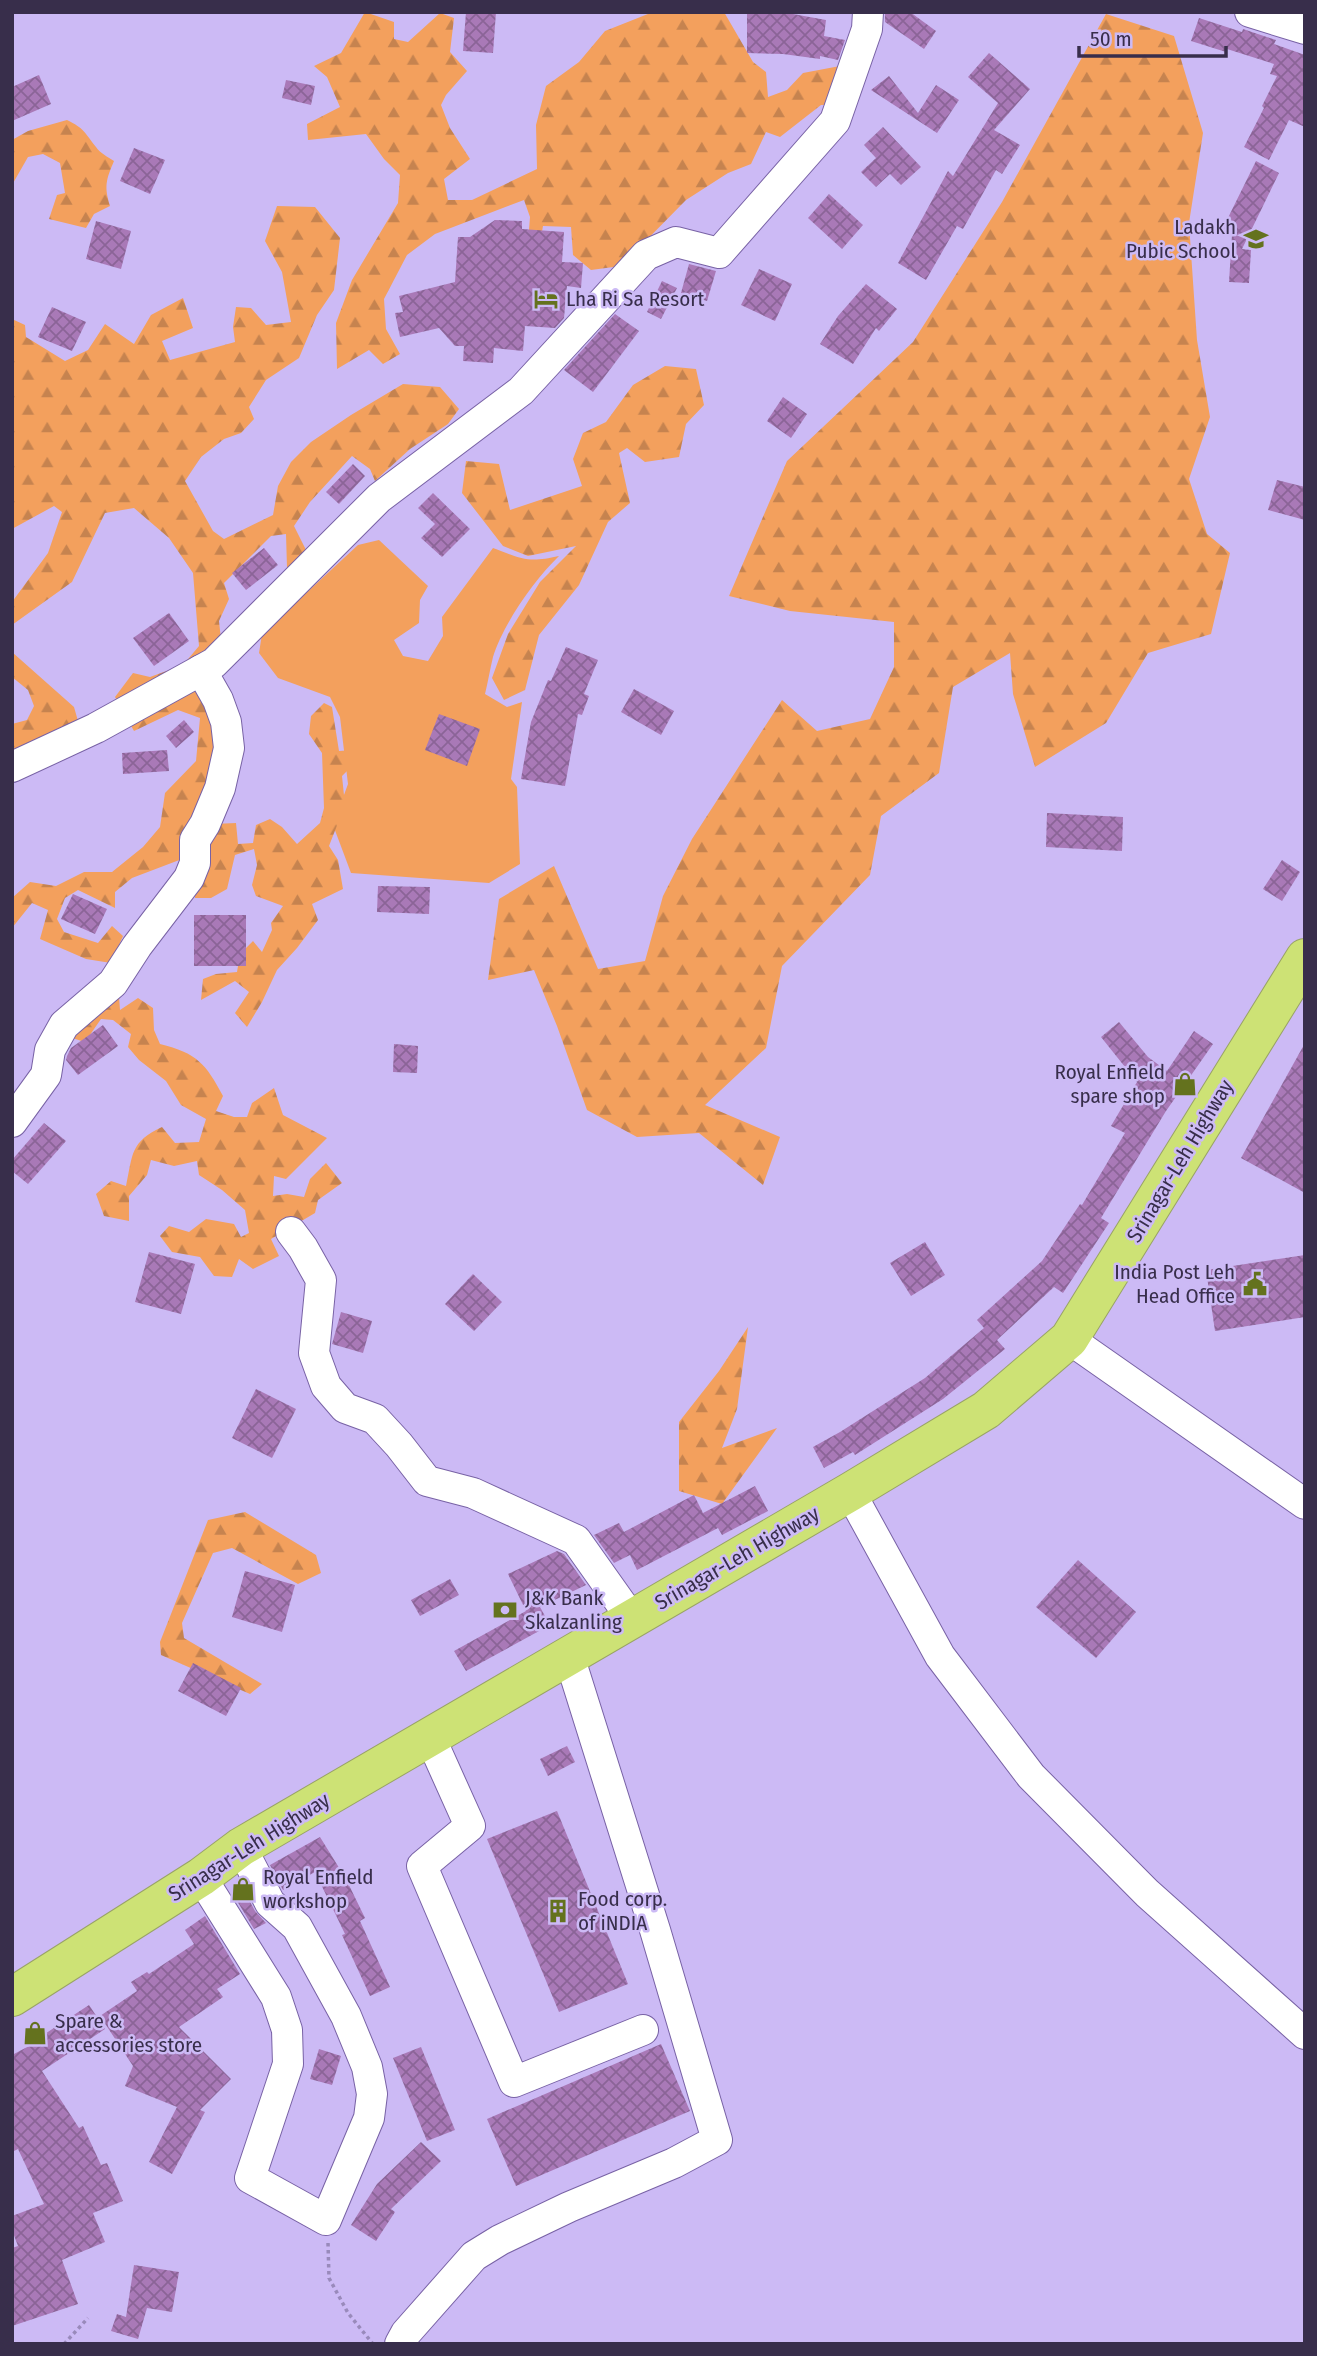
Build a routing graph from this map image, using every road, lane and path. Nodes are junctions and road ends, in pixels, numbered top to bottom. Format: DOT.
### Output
graph roads {
  1 [pos="868,12"];
  2 [pos="1250,12"];
  3 [pos="1305,29"];
  4 [pos="201,670"];
  5 [pos="12,766"];
  6 [pos="1305,958"];
  7 [pos="12,1122"];
  8 [pos="291,1232"];
  9 [pos="1069,1339"];
  10 [pos="850,1492"];
  11 [pos="1305,1504"];
  12 [pos="632,1619"];
  13 [pos="569,1656"];
  14 [pos="430,1737"];
  15 [pos="241,1847"];
  16 [pos="201,1877"];
  17 [pos="12,1997"];
  18 [pos="643,2030"];
  19 [pos="1305,2034"];
  20 [pos="326,2220"];
  21 [pos="88,2318"];
  22 [pos="64,2344"];
  23 [pos="373,2344"];
  24 [pos="400,2344"];
  1 -- 4 [label="street"];
  2 -- 3 [label="street"];
  4 -- 5 [label="street"];
  4 -- 7 [label="street"];
  6 -- 9 [label="highway, Srinagar-Leh Highway"];
  8 -- 12 [label="street"];
  9 -- 10 [label="highway, Srinagar-Leh Highway"];
  9 -- 11 [label="street"];
  10 -- 12 [label="highway, Srinagar-Leh Highway"];
  10 -- 19 [label="street"];
  12 -- 13 [label="highway, Srinagar-Leh Highway"];
  13 -- 14 [label="highway, Srinagar-Leh Highway"];
  13 -- 24 [label="street"];
  14 -- 15 [label="highway, Srinagar-Leh Highway"];
  14 -- 18 [label="street"];
  15 -- 16 [label="highway, Srinagar-Leh Highway"];
  15 -- 20 [label="street"];
  16 -- 17 [label="highway, Srinagar-Leh Highway"];
  16 -- 20 [label="street"];
  20 -- 23 [label="path"];
  21 -- 22 [label="path"];
}
